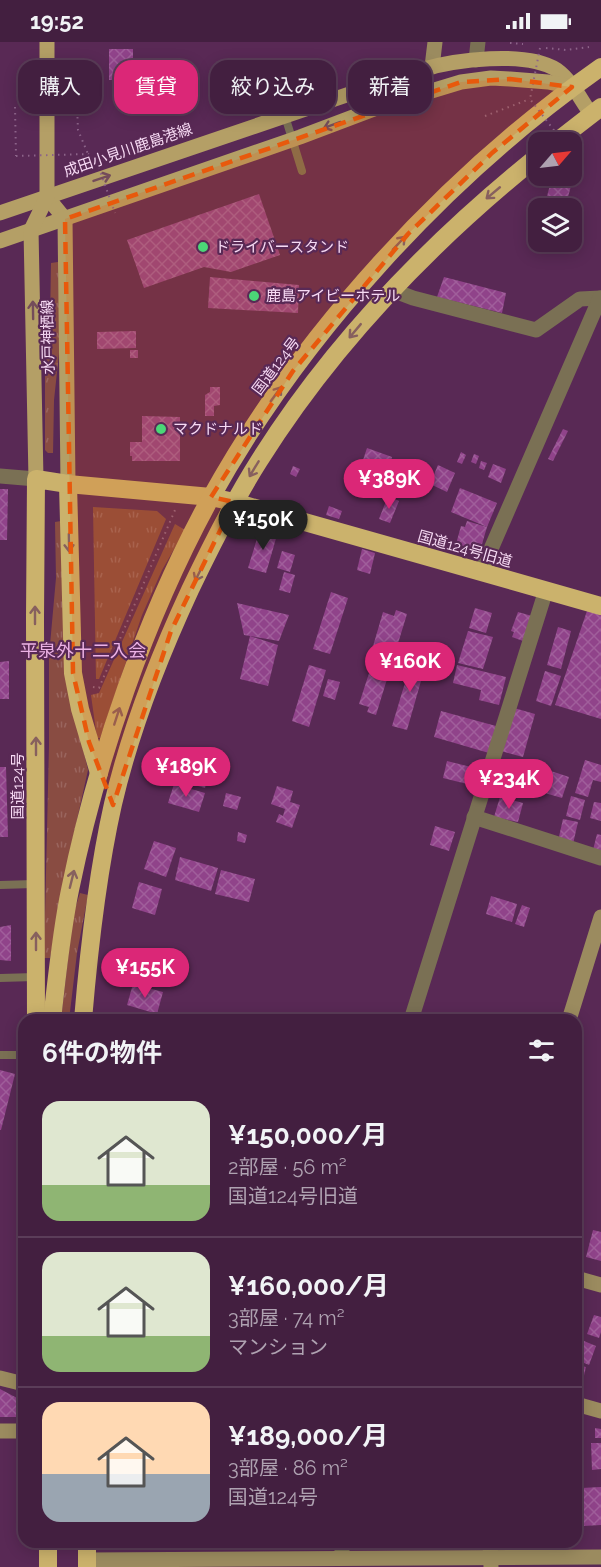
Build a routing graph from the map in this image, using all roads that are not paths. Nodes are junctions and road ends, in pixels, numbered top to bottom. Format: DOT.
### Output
graph roads {
  1 [pos="47,42"];
  2 [pos="435,42"];
  3 [pos="478,42"];
  4 [pos="476,60"];
  5 [pos="432,67"];
  6 [pos="601,67"];
  7 [pos="572,87"];
  8 [pos="348,95"];
  9 [pos="596,111"];
  10 [pos="285,116"];
  11 [pos="569,132"];
  12 [pos="292,140"];
  13 [pos="528,164"];
  14 [pos="302,171"];
  15 [pos="47,196"];
  16 [pos="0,213"];
  17 [pos="65,219"];
  18 [pos="31,230"];
  19 [pos="0,241"];
  20 [pos="392,290"];
  21 [pos="600,298"];
  22 [pos="0,476"];
  23 [pos="36,479"];
  24 [pos="68,484"];
  25 [pos="211,497"];
  26 [pos="234,502"];
  27 [pos="481,572"];
  28 [pos="546,590"];
  29 [pos="601,606"];
  30 [pos="99,771"];
  31 [pos="113,805"];
  32 [pos="474,817"];
  33 [pos="601,858"];
  34 [pos="36,884"];
  35 [pos="0,885"];
  36 [pos="601,917"];
  37 [pos="36,977"];
  38 [pos="0,978"];
  39 [pos="36,1014"];
  40 [pos="53,1014"];
  41 [pos="83,1014"];
  42 [pos="413,1014"];
  43 [pos="571,1014"];
  44 [pos="0,1055"];
  45 [pos="18,1055"];
  46 [pos="582,1280"];
  47 [pos="601,1285"];
  48 [pos="0,1378"];
  49 [pos="18,1382"];
  50 [pos="582,1406"];
  51 [pos="601,1411"];
  52 [pos="0,1431"];
  53 [pos="18,1431"];
  54 [pos="48,1548"];
  55 [pos="342,1548"];
  56 [pos="490,1548"];
  57 [pos="87,1556"];
  58 [pos="601,1557"];
  59 [pos="342,1558"];
  60 [pos="491,1563"];
  61 [pos="48,1567"];
  1 -- 15 [label="main road, 水戸神栖線"];
  2 -- 5 [label="street"];
  3 -- 4 [label="street"];
  4 -- 5 [label="main road, 成田小見川鹿島港線"];
  4 -- 7 [label="main road, 成田小見川鹿島港線"];
  6 -- 7 [label="highway, 国道124号"];
  7 -- 9 [label="main road, 成田小見川鹿島港線"];
  7 -- 12 [label="main road, one-way"];
  25 -- 7 [label="highway, 国道124号, one-way"];
  8 -- 10 [label="main road, 成田小見川鹿島港線"];
  9 -- 11 [label="highway"];
  10 -- 12 [label="lane"];
  15 -- 10 [label="main road, 成田小見川鹿島港線, one-way"];
  12 -- 14 [label="lane"];
  12 -- 17 [label="main road"];
  13 -- 20 [label="highway, one-way"];
  15 -- 16 [label="main road, 成田小見川鹿島港線"];
  15 -- 17 [label="main road"];
  15 -- 18 [label="main road, 水戸神栖線"];
  17 -- 18 [label="main road"];
  17 -- 24 [label="main road, 水戸神栖線"];
  18 -- 19 [label="main road"];
  23 -- 18 [label="main road, 水戸神栖線, one-way"];
  20 -- 21 [label="street"];
  20 -- 26 [label="highway, one-way"];
  21 -- 27 [label="street"];
  22 -- 23 [label="street"];
  23 -- 24 [label="highway, 国道124号旧道"];
  34 -- 23 [label="highway, 国道124号, one-way"];
  24 -- 25 [label="highway, 国道124号旧道"];
  24 -- 30 [label="highway, one-way"];
  25 -- 26 [label="highway, 国道124号旧道"];
  30 -- 25 [label="highway, 国道124号, one-way"];
  26 -- 27 [label="highway, 国道124号旧道"];
  26 -- 31 [label="highway, one-way"];
  27 -- 28 [label="highway, 国道124号旧道"];
  28 -- 29 [label="highway, 国道124号旧道"];
  28 -- 32 [label="street"];
  30 -- 31 [label="highway"];
  40 -- 30 [label="highway, 国道124号, one-way"];
  31 -- 41 [label="highway"];
  32 -- 33 [label="street"];
  32 -- 42 [label="street"];
  34 -- 35 [label="lane"];
  37 -- 34 [label="highway, 国道124号, one-way"];
  36 -- 43 [label="street"];
  37 -- 38 [label="lane"];
  37 -- 39 [label="highway, 国道124号"];
  44 -- 45 [label="lane"];
  46 -- 47 [label="street"];
  48 -- 49 [label="street"];
  50 -- 51 [label="street"];
  52 -- 53 [label="street"];
  54 -- 61 [label="highway"];
  55 -- 59 [label="street"];
  56 -- 60 [label="street"];
  57 -- 59 [label="street"];
  58 -- 60 [label="street"];
  59 -- 60 [label="street"];
}
